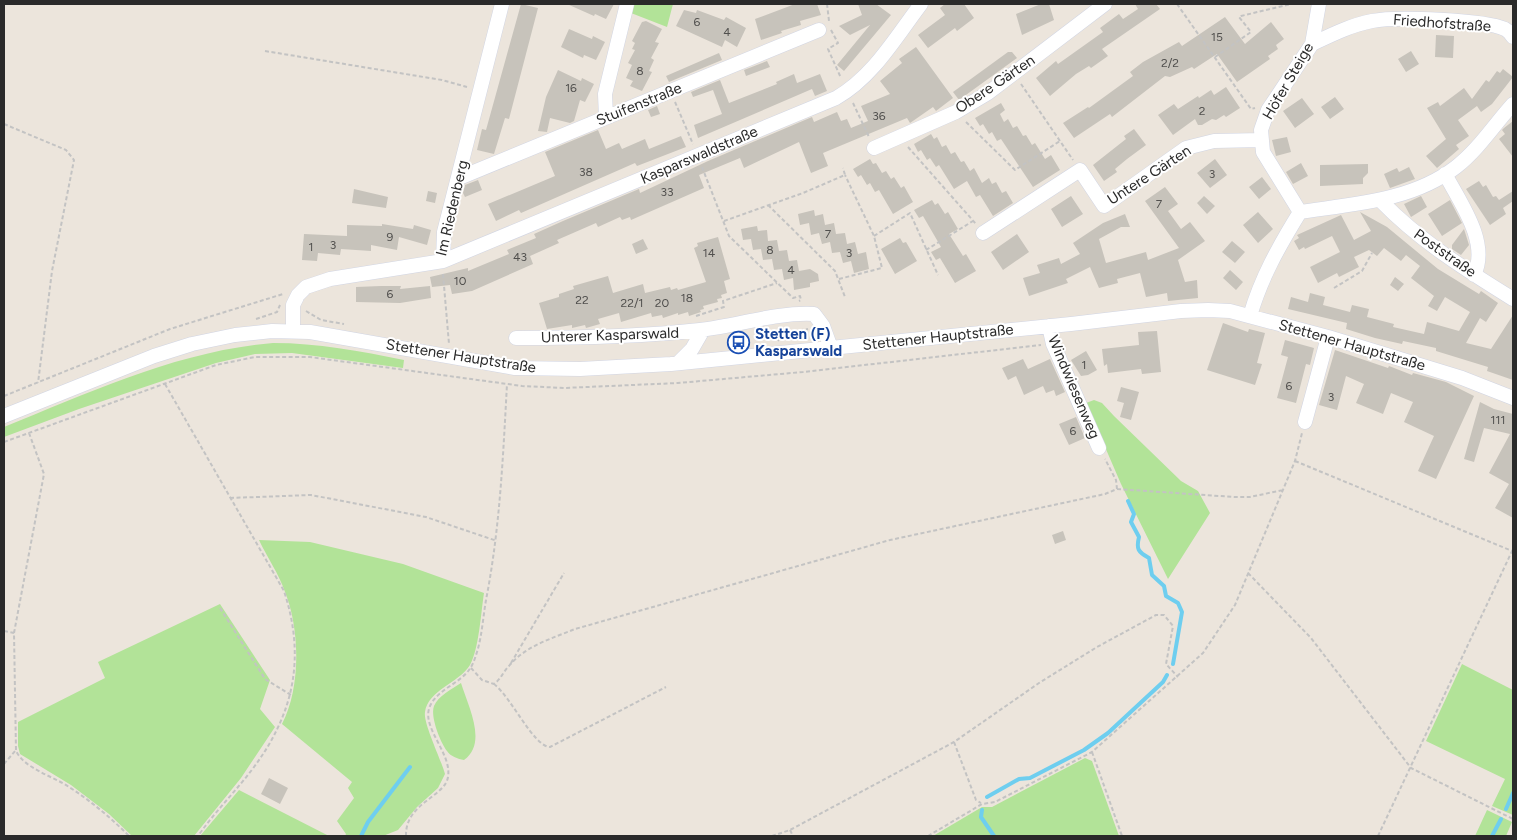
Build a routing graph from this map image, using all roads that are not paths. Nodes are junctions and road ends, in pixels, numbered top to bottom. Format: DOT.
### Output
graph roads {
  1 [pos="502,4"];
  2 [pos="627,4"];
  3 [pos="921,4"];
  4 [pos="1105,4"];
  5 [pos="1319,4"];
  6 [pos="1511,29"];
  7 [pos="819,30"];
  8 [pos="1312,44"];
  9 [pos="1513,104"];
  10 [pos="606,117"];
  11 [pos="1261,140"];
  12 [pos="872,143"];
  13 [pos="1445,174"];
  14 [pos="459,178"];
  15 [pos="1381,201"];
  16 [pos="1300,212"];
  17 [pos="984,233"];
  18 [pos="443,261"];
  19 [pos="1474,275"];
  20 [pos="1513,299"];
  21 [pos="1250,316"];
  22 [pos="1049,326"];
  23 [pos="703,330"];
  24 [pos="293,332"];
  25 [pos="1328,337"];
  26 [pos="516,338"];
  27 [pos="832,348"];
  28 [pos="678,363"];
  29 [pos="1513,398"];
  30 [pos="4,416"];
  31 [pos="1305,422"];
  32 [pos="1099,448"];
  1 -- 14 [label="street, Im Riedenberg"];
  2 -- 10 [label="street"];
  3 -- 18 [label="street, Kasparswaldstraße"];
  4 -- 12 [label="street, Obere Gärten"];
  5 -- 8 [label="street, Höfer Steige"];
  6 -- 8 [label="street, Friedhofstraße"];
  7 -- 10 [label="street, Stuifenstraße"];
  8 -- 11 [label="street, Höfer Steige"];
  9 -- 13 [label="street"];
  10 -- 14 [label="street, Stuifenstraße"];
  11 -- 16 [label="street, Höfer Steige"];
  11 -- 17 [label="street, Untere Gärten"];
  13 -- 15 [label="street"];
  13 -- 19 [label="street"];
  14 -- 18 [label="street, Im Riedenberg"];
  15 -- 16 [label="street"];
  15 -- 19 [label="street, Poststraße"];
  16 -- 21 [label="street"];
  18 -- 24 [label="street, Im Riedenberg"];
  19 -- 20 [label="street, Poststraße"];
  21 -- 22 [label="street, Stettener Hauptstraße"];
  21 -- 25 [label="street, Stettener Hauptstraße"];
  22 -- 27 [label="street, Stettener Hauptstraße"];
  22 -- 32 [label="street, Windwiesenweg"];
  23 -- 26 [label="street, Unterer Kasparswald"];
  23 -- 27 [label="street, Unterer Kasparswald"];
  23 -- 28 [label="street, Unterer Kasparswald"];
  24 -- 28 [label="street, Stettener Hauptstraße"];
  24 -- 30 [label="street, Stettener Hauptstraße"];
  25 -- 29 [label="street, Stettener Hauptstraße"];
  25 -- 31 [label="street"];
  27 -- 28 [label="street, Stettener Hauptstraße"];
}
